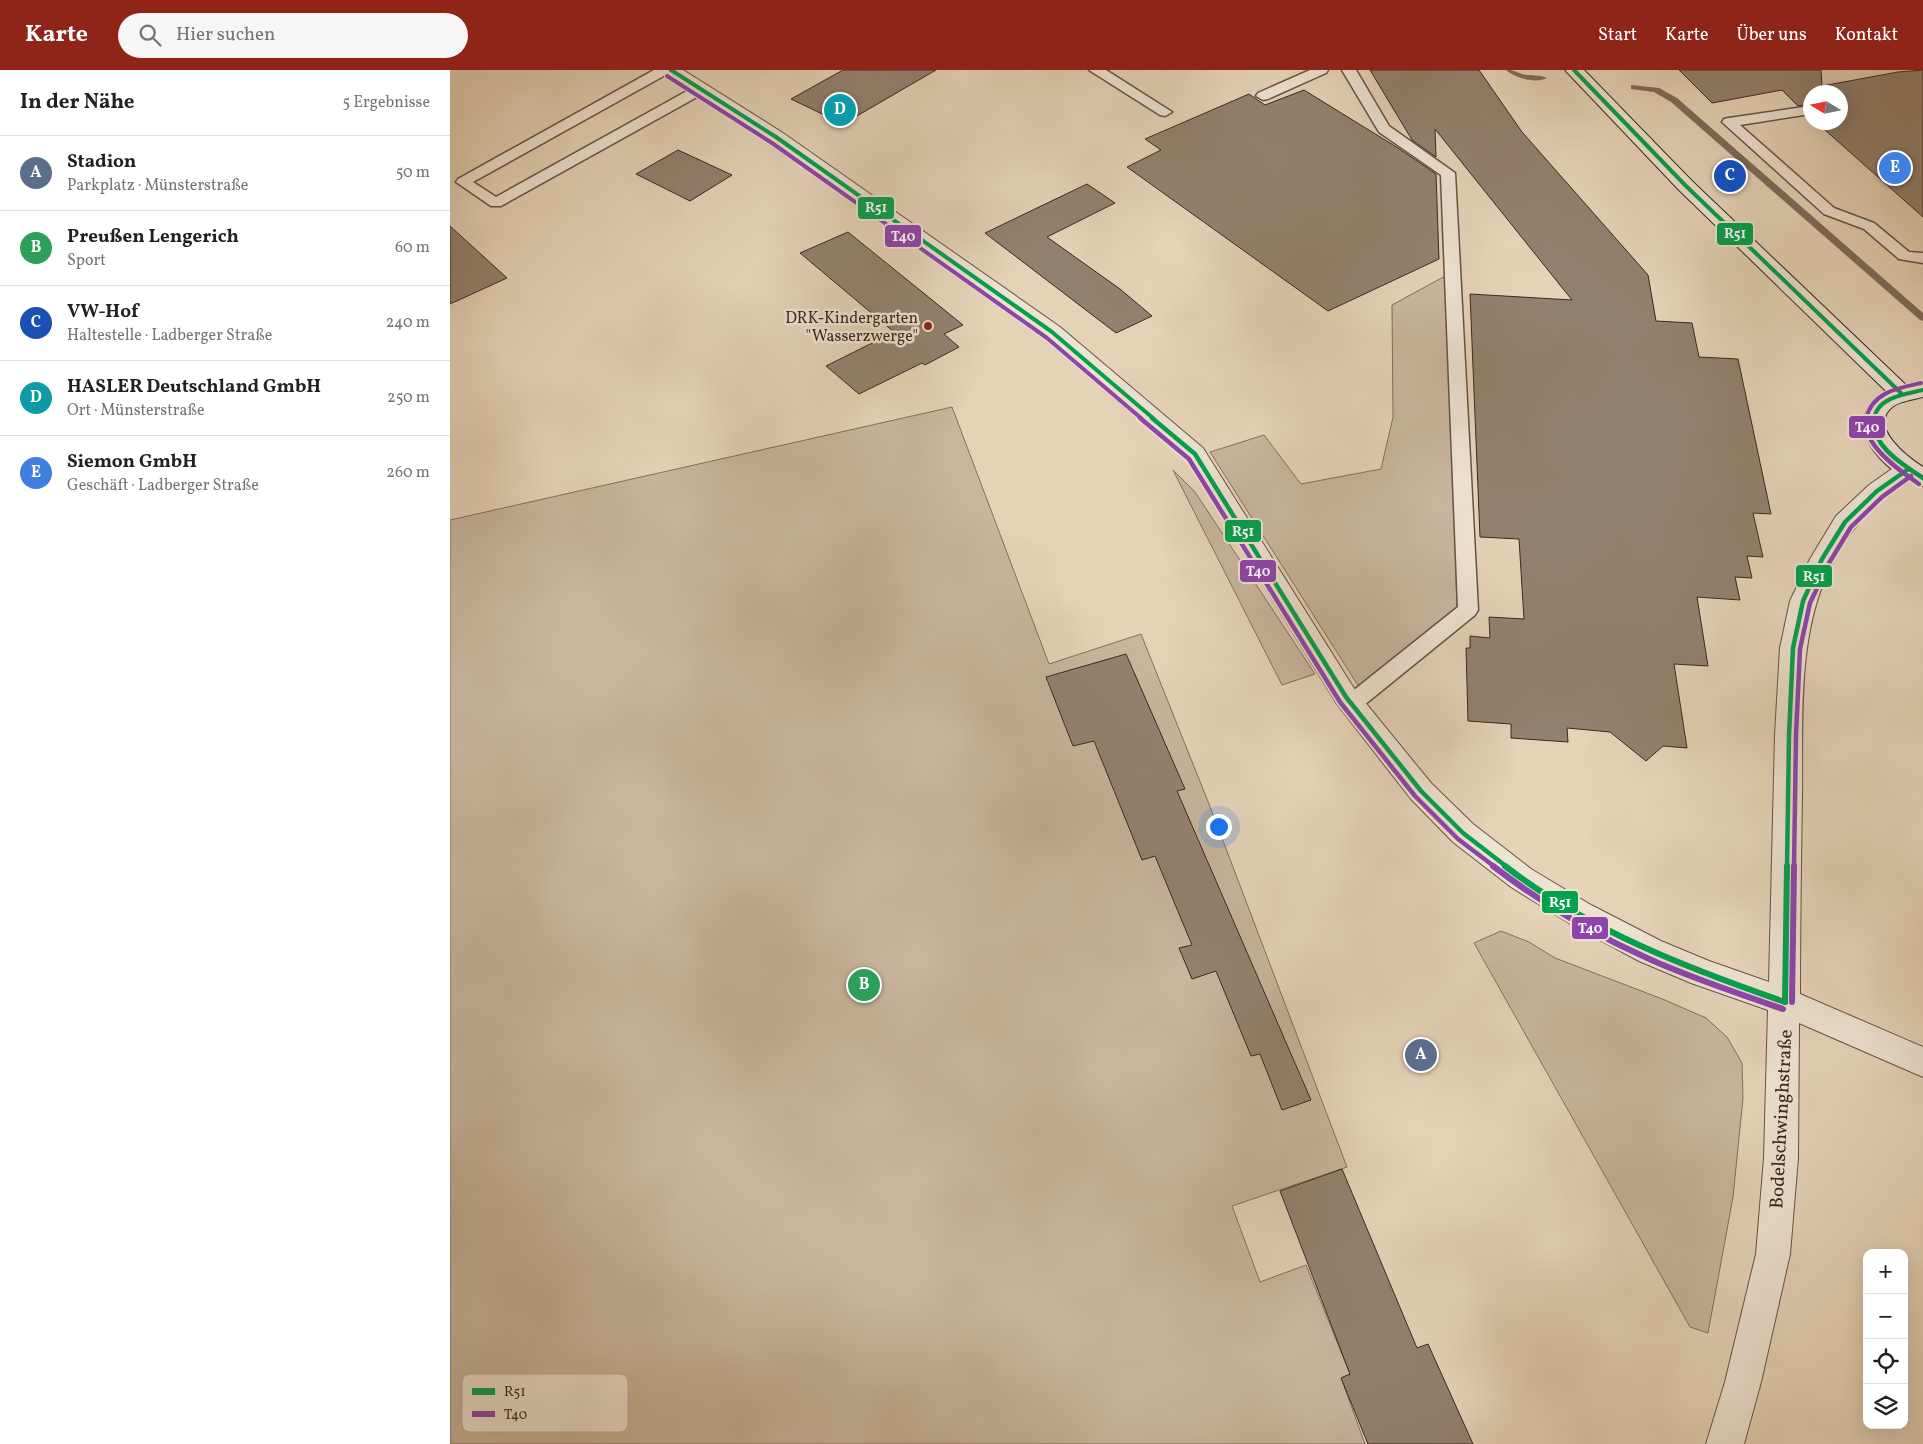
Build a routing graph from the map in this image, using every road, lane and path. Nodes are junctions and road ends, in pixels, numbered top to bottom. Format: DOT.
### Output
graph roads {
  1 [pos="664,70"];
  2 [pos="671,70"];
  3 [pos="1096,70"];
  4 [pos="1321,70"];
  5 [pos="1349,70"];
  6 [pos="1574,70"];
  7 [pos="701,90"];
  8 [pos="1263,96"];
  9 [pos="1803,111"];
  10 [pos="1165,112"];
  11 [pos="1923,258"];
  12 [pos="1912,391"];
  13 [pos="1915,474"];
  14 [pos="1351,704"];
  15 [pos="1785,1002"];
  16 [pos="1923,1062"];
  17 [pos="1725,1444"];
  1 -- 7 [label="lane"];
  2 -- 7 [label="street"];
  3 -- 10 [label="lane"];
  4 -- 8 [label="lane"];
  5 -- 14 [label="lane"];
  6 -- 12 [label="street"];
  7 -- 14 [label="street"];
  9 -- 11 [label="lane"];
  12 -- 13 [label="street"];
  13 -- 15 [label="street, Bodelschwinghstraße"];
  14 -- 15 [label="street"];
  15 -- 16 [label="street"];
  15 -- 17 [label="street, Bodelschwinghstraße"];
}
